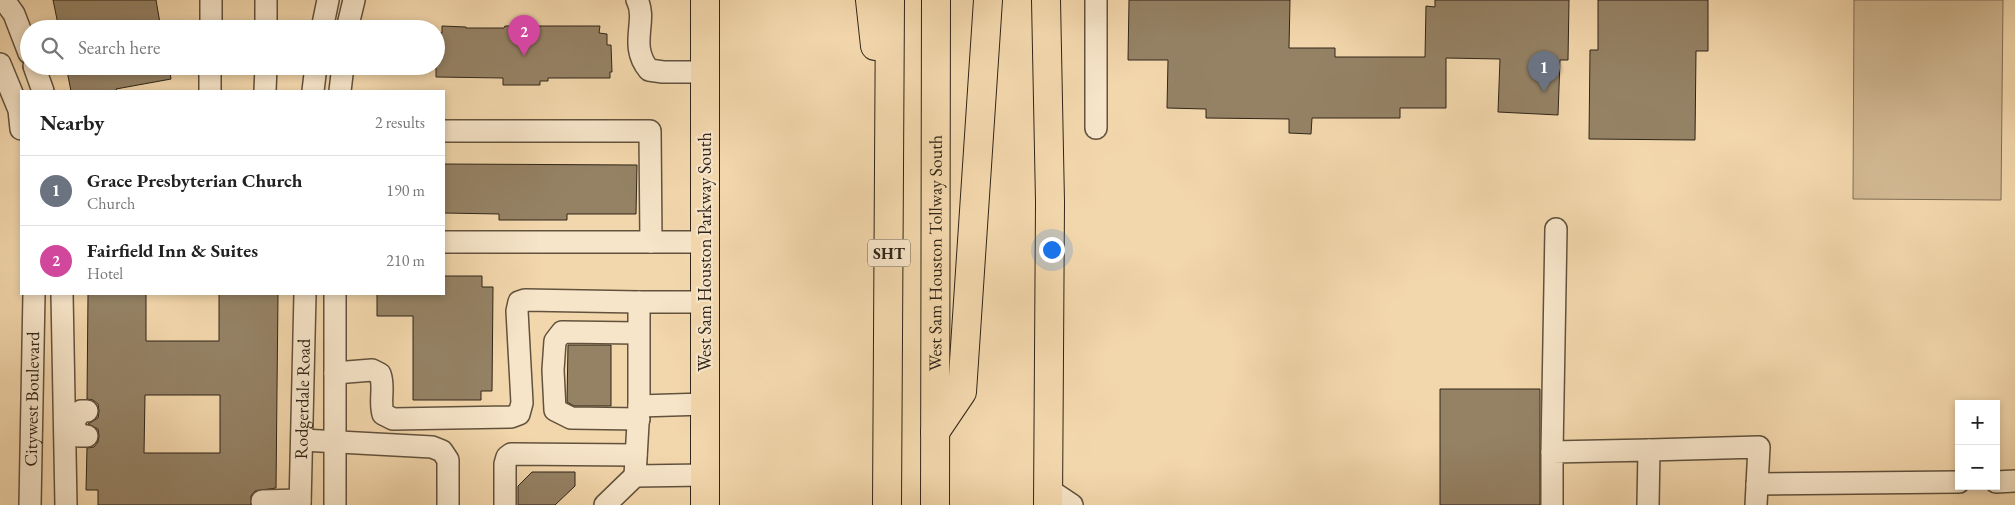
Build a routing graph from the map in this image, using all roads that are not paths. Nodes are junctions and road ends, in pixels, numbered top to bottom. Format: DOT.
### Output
graph roads {
  1 [pos="4,0"];
  2 [pos="211,0"];
  3 [pos="266,0"];
  4 [pos="328,0"];
  5 [pos="354,0"];
  6 [pos="637,0"];
  7 [pos="706,0"];
  8 [pos="870,0"];
  9 [pos="890,0"];
  10 [pos="936,0"];
  11 [pos="988,0"];
  12 [pos="1046,0"];
  13 [pos="1096,0"];
  14 [pos="211,20"];
  15 [pos="266,20"];
  16 [pos="324,20"];
  17 [pos="349,20"];
  18 [pos="20,30"];
  19 [pos="0,64"];
  20 [pos="705,72"];
  21 [pos="37,75"];
  22 [pos="210,75"];
  23 [pos="266,75"];
  24 [pos="315,75"];
  25 [pos="342,75"];
  26 [pos="43,90"];
  27 [pos="210,90"];
  28 [pos="265,90"];
  29 [pos="313,90"];
  30 [pos="340,90"];
  31 [pos="20,120"];
  32 [pos="1096,128"];
  33 [pos="445,130"];
  34 [pos="889,172"];
  35 [pos="1556,229"];
  36 [pos="445,242"];
  37 [pos="651,242"];
  38 [pos="705,242"];
  39 [pos="34,295"];
  40 [pos="62,295"];
  41 [pos="304,295"];
  42 [pos="335,295"];
  43 [pos="639,302"];
  44 [pos="705,302"];
  45 [pos="638,332"];
  46 [pos="335,373"];
  47 [pos="705,404"];
  48 [pos="639,413"];
  49 [pos="935,432"];
  50 [pos="302,440"];
  51 [pos="335,441"];
  52 [pos="1649,450"];
  53 [pos="1552,452"];
  54 [pos="636,466"];
  55 [pos="705,476"];
  56 [pos="1955,482"];
  57 [pos="2000,482"];
  58 [pos="2015,482"];
  59 [pos="1757,495"];
  60 [pos="1048,497"];
  61 [pos="262,501"];
  62 [pos="300,503"];
  63 [pos="30,505"];
  64 [pos="66,505"];
  65 [pos="334,505"];
  66 [pos="448,505"];
  67 [pos="505,505"];
  68 [pos="605,505"];
  69 [pos="705,505"];
  70 [pos="887,505"];
  71 [pos="935,505"];
  72 [pos="1072,505"];
  73 [pos="1552,505"];
  74 [pos="1648,505"];
  1 -- 18 [label="street"];
  2 -- 14 [label="street"];
  3 -- 15 [label="street"];
  4 -- 16 [label="street"];
  5 -- 17 [label="street"];
  6 -- 20 [label="street"];
  7 -- 20 [label="main road, West Sam Houston Parkway South"];
  8 -- 34 [label="main road"];
  9 -- 34 [label="main road, SHT"];
  10 -- 49 [label="main road, West Sam Houston Tollway South / SHT"];
  11 -- 49 [label="main road"];
  12 -- 60 [label="main road"];
  13 -- 32 [label="street"];
  19 -- 31 [label="street"];
  20 -- 38 [label="main road, West Sam Houston Parkway South"];
  21 -- 26 [label="street"];
  22 -- 27 [label="street"];
  23 -- 28 [label="street"];
  24 -- 29 [label="street"];
  25 -- 30 [label="street"];
  33 -- 37 [label="street"];
  34 -- 70 [label="main road, SHT"];
  35 -- 53 [label="street"];
  36 -- 37 [label="street"];
  37 -- 38 [label="street"];
  38 -- 44 [label="main road, West Sam Houston Parkway South"];
  39 -- 63 [label="street, Citywest Boulevard"];
  40 -- 64 [label="street, Citywest Boulevard"];
  41 -- 50 [label="street, Rodgerdale Road"];
  42 -- 46 [label="street, Rodgerdale Road"];
  43 -- 44 [label="street"];
  43 -- 45 [label="street"];
  43 -- 46 [label="street"];
  44 -- 47 [label="main road, West Sam Houston Parkway South"];
  45 -- 48 [label="street"];
  45 -- 48 [label="street"];
  46 -- 51 [label="street, Rodgerdale Road"];
  47 -- 48 [label="street"];
  47 -- 55 [label="main road, West Sam Houston Parkway South"];
  48 -- 54 [label="street"];
  49 -- 71 [label="main road, West Sam Houston Tollway South / SHT"];
  50 -- 51 [label="street"];
  50 -- 62 [label="street, Rodgerdale Road"];
  51 -- 65 [label="street, Rodgerdale Road"];
  51 -- 66 [label="street"];
  52 -- 53 [label="street"];
  52 -- 59 [label="street"];
  52 -- 74 [label="street"];
  53 -- 73 [label="street"];
  54 -- 55 [label="street"];
  54 -- 67 [label="street"];
  54 -- 68 [label="street"];
  55 -- 69 [label="main road, West Sam Houston Parkway South"];
  56 -- 59 [label="street"];
  57 -- 58 [label="street"];
  60 -- 72 [label="street"];
  61 -- 62 [label="street"];
}
